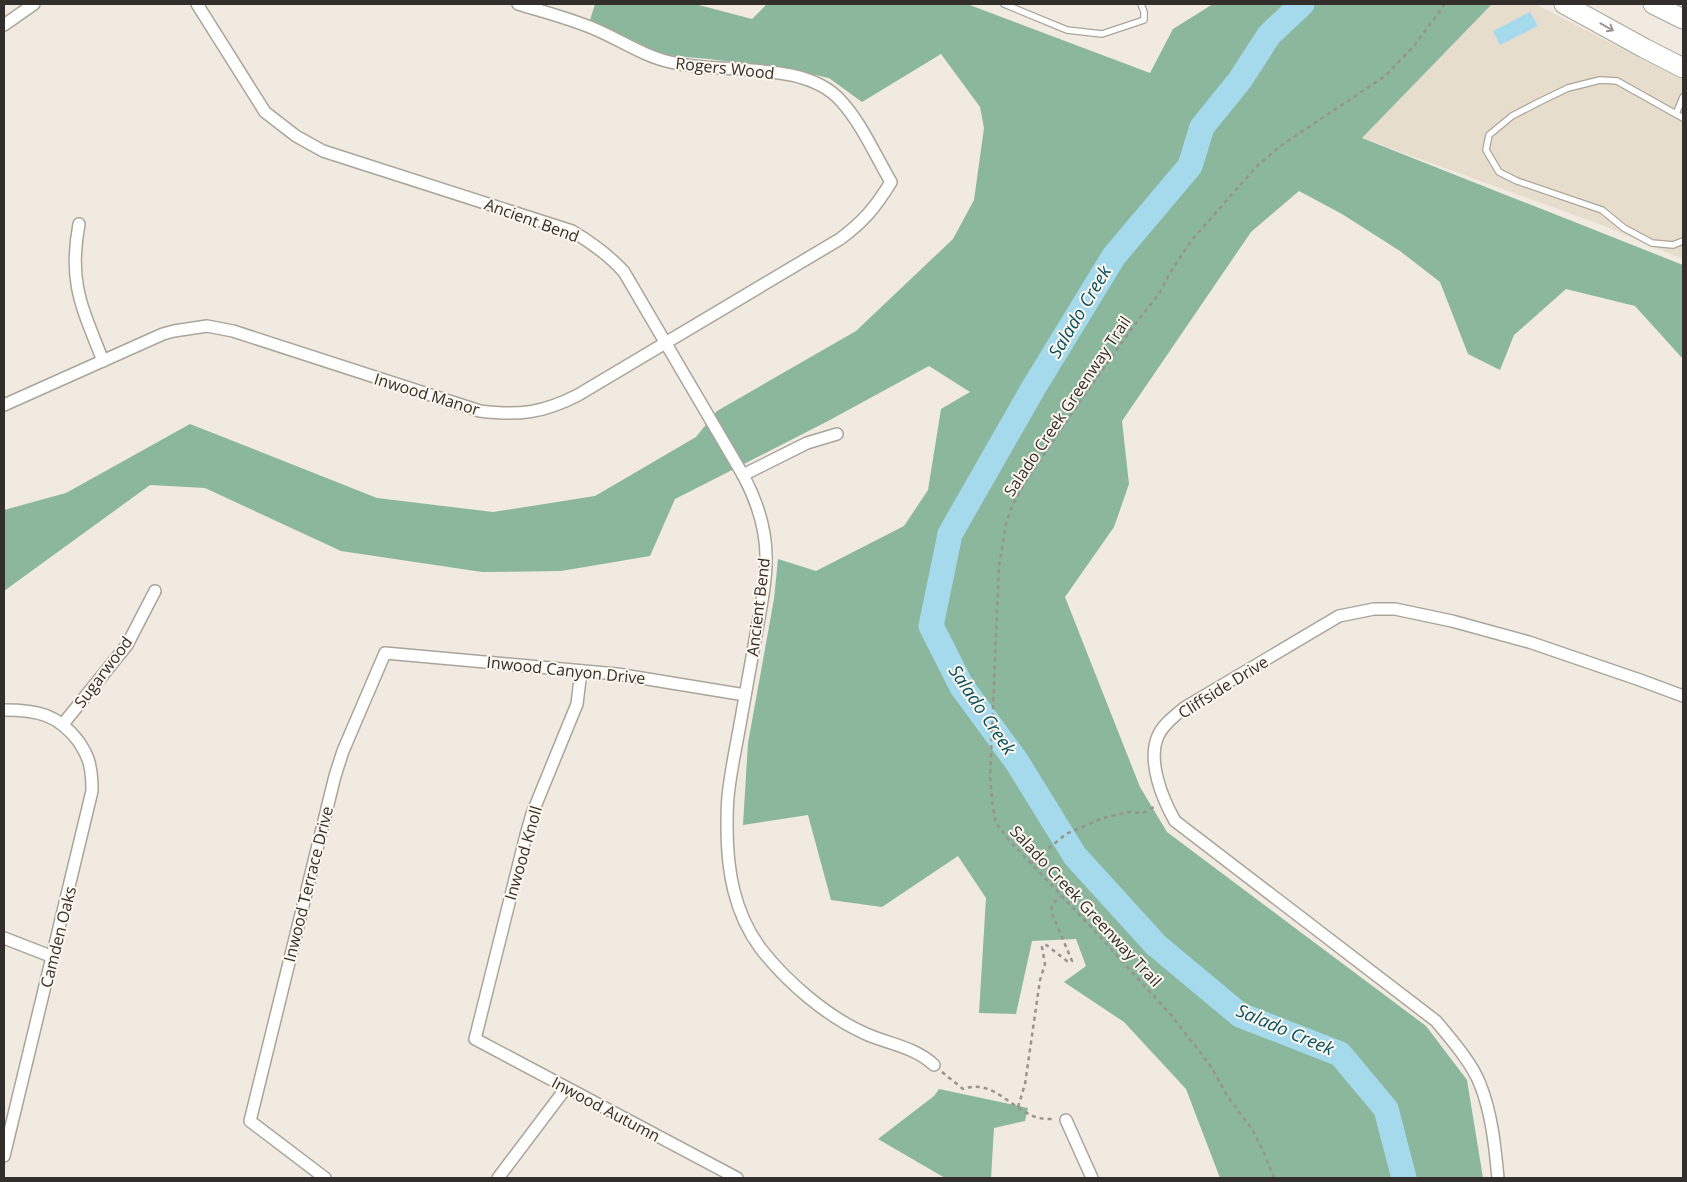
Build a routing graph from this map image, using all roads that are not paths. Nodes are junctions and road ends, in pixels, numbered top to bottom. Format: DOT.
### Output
graph roads {
  1 [pos="34,4"];
  2 [pos="197,4"];
  3 [pos="518,4"];
  4 [pos="1004,4"];
  5 [pos="1141,4"];
  6 [pos="1564,4"];
  7 [pos="1653,4"];
  8 [pos="1683,19"];
  9 [pos="4,25"];
  10 [pos="1683,68"];
  11 [pos="1683,96"];
  12 [pos="1676,114"];
  13 [pos="1683,118"];
  14 [pos="891,182"];
  15 [pos="79,224"];
  16 [pos="1683,241"];
  17 [pos="666,342"];
  18 [pos="104,361"];
  19 [pos="4,405"];
  20 [pos="837,434"];
  21 [pos="743,475"];
  22 [pos="155,591"];
  23 [pos="385,653"];
  24 [pos="581,671"];
  25 [pos="745,695"];
  26 [pos="1683,696"];
  27 [pos="4,710"];
  28 [pos="63,724"];
  29 [pos="4,938"];
  30 [pos="53,957"];
  31 [pos="475,1039"];
  32 [pos="934,1065"];
  33 [pos="566,1088"];
  34 [pos="1066,1120"];
  35 [pos="4,1156"];
  36 [pos="325,1178"];
  37 [pos="498,1178"];
  38 [pos="737,1178"];
  39 [pos="1092,1178"];
  40 [pos="1498,1178"];
  1 -- 9 [label="street"];
  2 -- 17 [label="street, Ancient Bend"];
  3 -- 14 [label="street, Rogers Wood"];
  4 -- 5 [label="lane"];
  6 -- 10 [label="main road, one-way"];
  7 -- 8 [label="main road"];
  11 -- 12 [label="lane"];
  12 -- 13 [label="lane"];
  12 -- 16 [label="lane"];
  14 -- 17 [label="street, Inwood Manor"];
  15 -- 18 [label="street"];
  17 -- 18 [label="street, Inwood Manor"];
  17 -- 21 [label="street, Ancient Bend"];
  18 -- 19 [label="street, Inwood Manor"];
  20 -- 21 [label="street"];
  21 -- 25 [label="street, Ancient Bend"];
  22 -- 28 [label="street, Sugarwood"];
  23 -- 24 [label="street, Inwood Canyon Drive"];
  23 -- 36 [label="street, Inwood Terrace Drive"];
  24 -- 25 [label="street, Inwood Canyon Drive"];
  24 -- 31 [label="street, Inwood Knoll"];
  25 -- 32 [label="street, Ancient Bend"];
  26 -- 40 [label="street, Cliffside Drive"];
  27 -- 28 [label="street"];
  28 -- 30 [label="street, Camden Oaks"];
  29 -- 30 [label="street"];
  30 -- 35 [label="street, Camden Oaks"];
  31 -- 33 [label="street, Inwood Autumn"];
  33 -- 37 [label="street"];
  33 -- 38 [label="street, Inwood Autumn"];
  34 -- 39 [label="street"];
}
